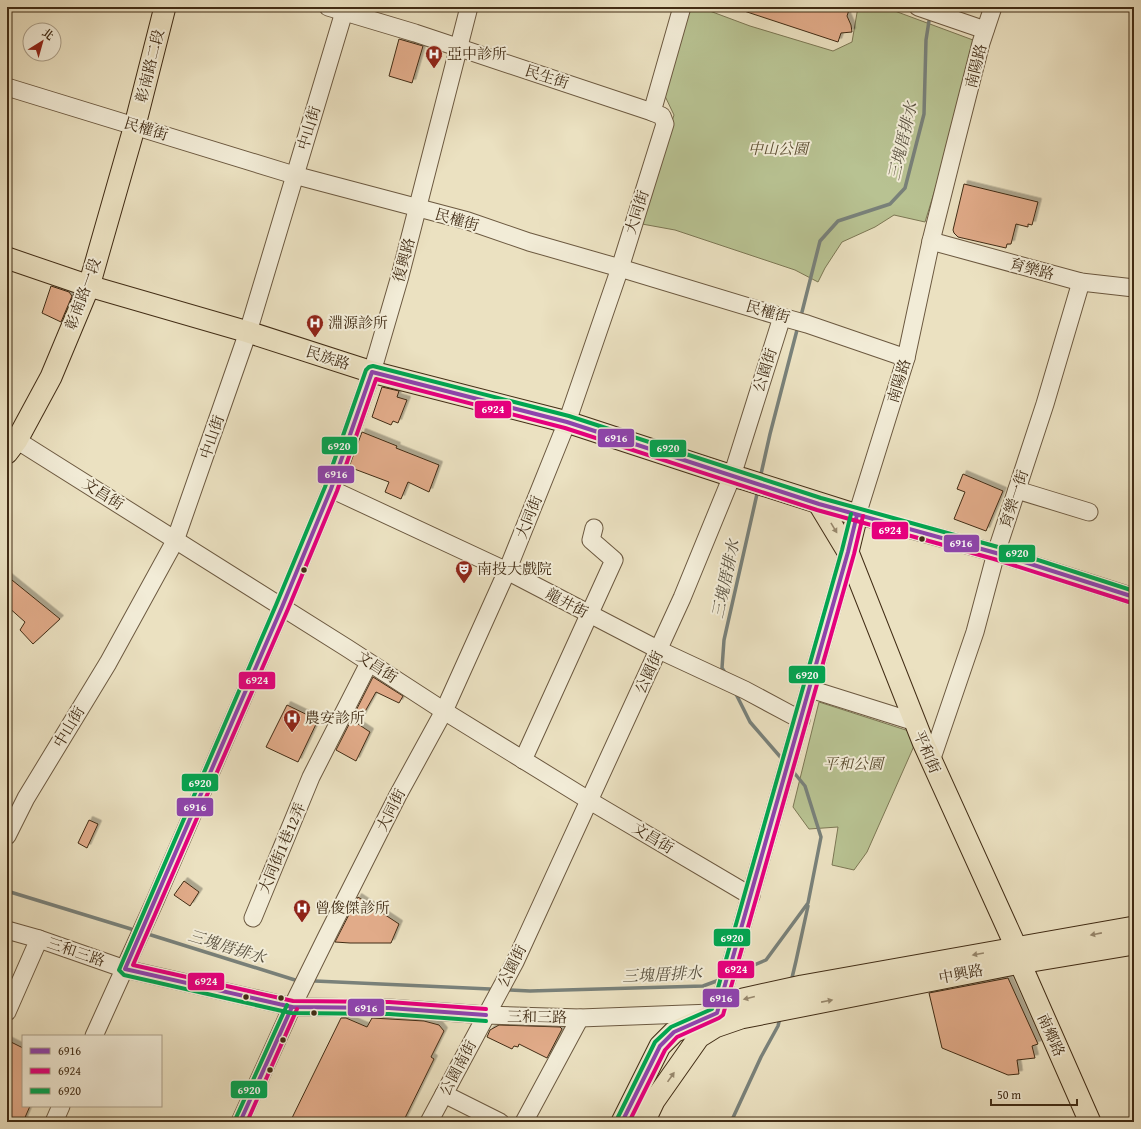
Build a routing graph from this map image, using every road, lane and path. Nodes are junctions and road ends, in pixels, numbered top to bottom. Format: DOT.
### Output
graph roads {
  1 [pos="165,7"];
  2 [pos="469,7"];
  3 [pos="682,7"];
  4 [pos="918,7"];
  5 [pos="993,7"];
  6 [pos="338,9"];
  7 [pos="985,30"];
  8 [pos="457,48"];
  9 [pos="7,87"];
  10 [pos="652,112"];
  11 [pos="135,126"];
  12 [pos="294,175"];
  13 [pos="417,208"];
  14 [pos="931,241"];
  15 [pos="7,258"];
  16 [pos="620,268"];
  17 [pos="1081,282"];
  18 [pos="89,286"];
  19 [pos="1134,288"];
  20 [pos="782,317"];
  21 [pos="248,332"];
  22 [pos="906,358"];
  23 [pos="372,372"];
  24 [pos="568,422"];
  25 [pos="10,442"];
  26 [pos="732,476"];
  27 [pos="331,489"];
  28 [pos="1017,490"];
  29 [pos="819,504"];
  30 [pos="1089,512"];
  31 [pos="857,515"];
  32 [pos="594,528"];
  33 [pos="175,541"];
  34 [pos="848,552"];
  35 [pos="996,553"];
  36 [pos="507,571"];
  37 [pos="1134,597"];
  38 [pos="282,607"];
  39 [pos="590,615"];
  40 [pos="659,650"];
  41 [pos="369,663"];
  42 [pos="810,689"];
  43 [pos="444,711"];
  44 [pos="801,720"];
  45 [pos="915,722"];
  46 [pos="524,760"];
  47 [pos="931,761"];
  48 [pos="590,801"];
  49 [pos="7,836"];
  50 [pos="750,896"];
  51 [pos="253,918"];
  52 [pos="1134,927"];
  53 [pos="7,930"];
  54 [pos="39,939"];
  55 [pos="1134,944"];
  56 [pos="1018,955"];
  57 [pos="125,969"];
  58 [pos="786,999"];
  59 [pos="292,1007"];
  60 [pos="7,1012"];
  61 [pos="717,1013"];
  62 [pos="486,1015"];
  63 [pos="580,1018"];
  64 [pos="741,1018"];
  65 [pos="94,1035"];
  66 [pos="699,1038"];
  67 [pos="444,1094"];
  68 [pos="645,1097"];
  69 [pos="61,1107"];
  70 [pos="54,1122"];
  71 [pos="240,1122"];
  72 [pos="430,1122"];
  73 [pos="500,1122"];
  74 [pos="524,1122"];
  75 [pos="622,1122"];
  76 [pos="644,1122"];
  77 [pos="1090,1122"];
  1 -- 11 [label="main road, 彰南路二段"];
  2 -- 8 [label="street, 復興路"];
  3 -- 10 [label="street"];
  4 -- 7 [label="street"];
  5 -- 7 [label="street, 南陽路"];
  6 -- 8 [label="street, 民生街"];
  6 -- 12 [label="street, 中山街"];
  7 -- 14 [label="street, 南陽路"];
  8 -- 10 [label="street, 民生街"];
  8 -- 13 [label="street, 復興路"];
  9 -- 11 [label="street, 民權街"];
  10 -- 16 [label="street, 大同街"];
  11 -- 12 [label="street, 民權街"];
  11 -- 18 [label="main road, 彰南路一段"];
  12 -- 13 [label="street, 民權街"];
  12 -- 21 [label="street, 中山街"];
  13 -- 16 [label="street, 民權街"];
  13 -- 23 [label="street, 復興路"];
  14 -- 17 [label="street, 育樂路"];
  14 -- 22 [label="street, 南陽路"];
  15 -- 18 [label="main road, 民族路"];
  16 -- 20 [label="street, 民權街"];
  16 -- 24 [label="street, 大同街"];
  17 -- 19 [label="street, 育樂路"];
  17 -- 28 [label="street, 育樂一街"];
  18 -- 21 [label="main road, 民族路"];
  18 -- 25 [label="main road, 彰南路一段"];
  20 -- 22 [label="street, 民權街"];
  20 -- 26 [label="street, 公園街"];
  21 -- 23 [label="main road, 民族路"];
  21 -- 33 [label="street, 中山街"];
  22 -- 31 [label="street, 南陽路"];
  23 -- 24 [label="main road, 民族路"];
  23 -- 27 [label="street, 復興路"];
  24 -- 26 [label="main road, 民族路"];
  24 -- 36 [label="street, 大同街"];
  25 -- 33 [label="street, 文昌街"];
  26 -- 29 [label="main road, 民族路"];
  26 -- 40 [label="street, 公園街"];
  27 -- 36 [label="street, 龍井街"];
  27 -- 38 [label="street, 復興路"];
  28 -- 30 [label="street"];
  28 -- 35 [label="street, 育樂一街"];
  29 -- 31 [label="main road, 民族路"];
  29 -- 34 [label="main road, 平和街, one-way"];
  31 -- 34 [label="main road, 南陽路"];
  31 -- 35 [label="street, 民族路"];
  32 -- 39 [label="street"];
  33 -- 38 [label="street, 文昌街"];
  33 -- 49 [label="street, 中山街"];
  34 -- 42 [label="street, 南陽路"];
  34 -- 45 [label="main road, 平和街"];
  35 -- 37 [label="street, 民族路"];
  35 -- 47 [label="street, 育樂一街"];
  36 -- 39 [label="street, 龍井街"];
  36 -- 43 [label="street, 大同街"];
  38 -- 41 [label="street, 文昌街"];
  38 -- 57 [label="street, 復興路"];
  39 -- 40 [label="street, 龍井街"];
  39 -- 46 [label="street"];
  40 -- 44 [label="street, 龍井街"];
  40 -- 48 [label="street, 公園街"];
  41 -- 43 [label="street, 文昌街"];
  41 -- 51 [label="street, 大同街1巷12弄"];
  42 -- 44 [label="street, 南陽路"];
  42 -- 45 [label="street"];
  43 -- 46 [label="street, 文昌街"];
  43 -- 59 [label="street, 大同街"];
  44 -- 50 [label="street, 南陽路"];
  45 -- 47 [label="main road, 平和街"];
  46 -- 48 [label="street, 文昌街"];
  47 -- 56 [label="main road, 平和街"];
  48 -- 50 [label="street, 文昌街"];
  48 -- 62 [label="street, 公園街"];
  50 -- 61 [label="street"];
  52 -- 56 [label="main road, 中興路, one-way"];
  53 -- 54 [label="street, 三和三路"];
  54 -- 57 [label="street, 三和三路"];
  54 -- 60 [label="street"];
  55 -- 56 [label="main road, 中興路"];
  56 -- 58 [label="main road, 中興路"];
  56 -- 77 [label="main road, 南鄉路"];
  57 -- 59 [label="street, 三和三路"];
  57 -- 65 [label="street, 復興路"];
  58 -- 61 [label="main road, 中興路, one-way"];
  58 -- 64 [label="main road, 中興路"];
  59 -- 62 [label="street, 三和三路"];
  59 -- 71 [label="street, 大同街"];
  61 -- 63 [label="street, 三和三路"];
  61 -- 64 [label="street, 三和三路"];
  61 -- 66 [label="street"];
  61 -- 68 [label="main road, 中興路"];
  62 -- 63 [label="street, 三和三路"];
  62 -- 67 [label="street, 公園南街"];
  63 -- 74 [label="street"];
  64 -- 66 [label="main road, 中興路"];
  68 -- 66 [label="main road, 中興路, one-way"];
  67 -- 72 [label="street, 公園南街"];
  67 -- 73 [label="street"];
  68 -- 75 [label="main road, 中興路"];
  68 -- 76 [label="main road, 中興路"];
  69 -- 70 [label="street"];
}
